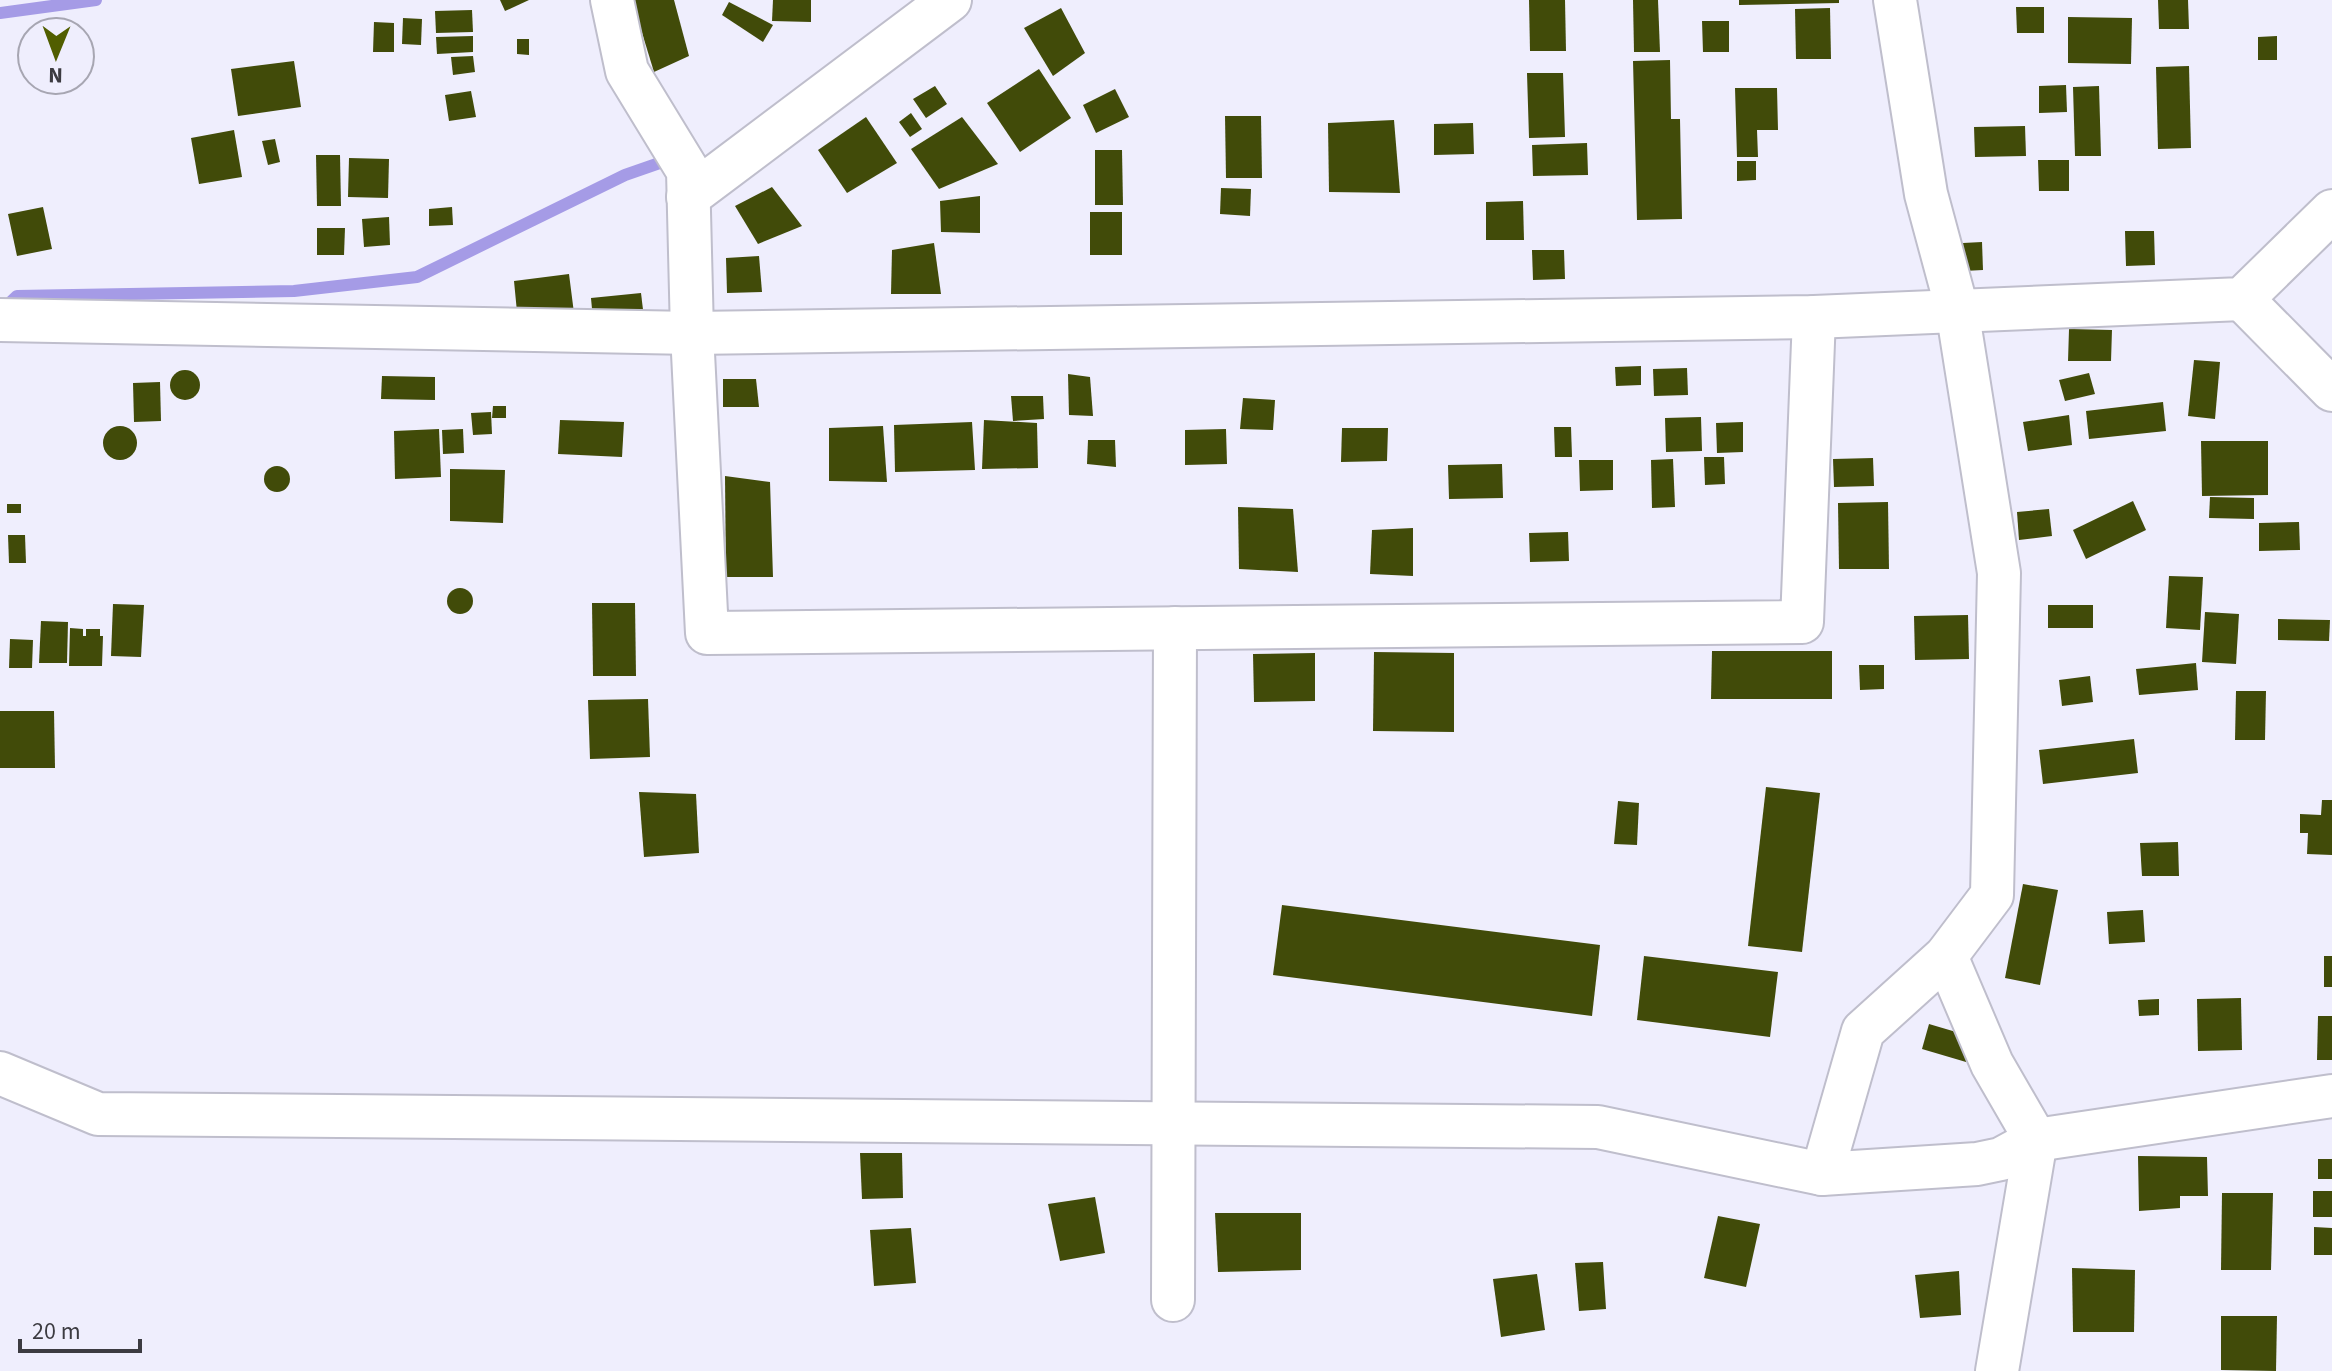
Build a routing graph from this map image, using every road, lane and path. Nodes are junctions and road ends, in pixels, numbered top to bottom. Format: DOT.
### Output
graph roads {
  1 [pos="612,0"];
  2 [pos="950,0"];
  3 [pos="1895,0"];
  4 [pos="688,197"];
  5 [pos="2332,211"];
  6 [pos="2242,299"];
  7 [pos="1957,309"];
  8 [pos="1814,317"];
  9 [pos="0,320"];
  10 [pos="692,333"];
  11 [pos="2332,390"];
  12 [pos="1175,628"];
  13 [pos="1946,956"];
  14 [pos="0,1073"];
  15 [pos="2332,1096"];
  16 [pos="1174,1124"];
  17 [pos="2036,1140"];
  18 [pos="1822,1174"];
  19 [pos="1173,1300"];
  20 [pos="1997,1371"];
  1 -- 4 [label="street"];
  2 -- 4 [label="street"];
  3 -- 7 [label="street"];
  4 -- 10 [label="street"];
  5 -- 6 [label="street"];
  6 -- 7 [label="street"];
  6 -- 11 [label="street"];
  7 -- 8 [label="street"];
  7 -- 13 [label="street"];
  8 -- 10 [label="street"];
  8 -- 12 [label="street"];
  9 -- 10 [label="street"];
  10 -- 12 [label="street"];
  12 -- 16 [label="street"];
  13 -- 17 [label="street"];
  13 -- 18 [label="street"];
  14 -- 16 [label="street"];
  15 -- 17 [label="street"];
  16 -- 18 [label="street"];
  16 -- 19 [label="street"];
  17 -- 18 [label="street"];
  17 -- 20 [label="street"];
}
